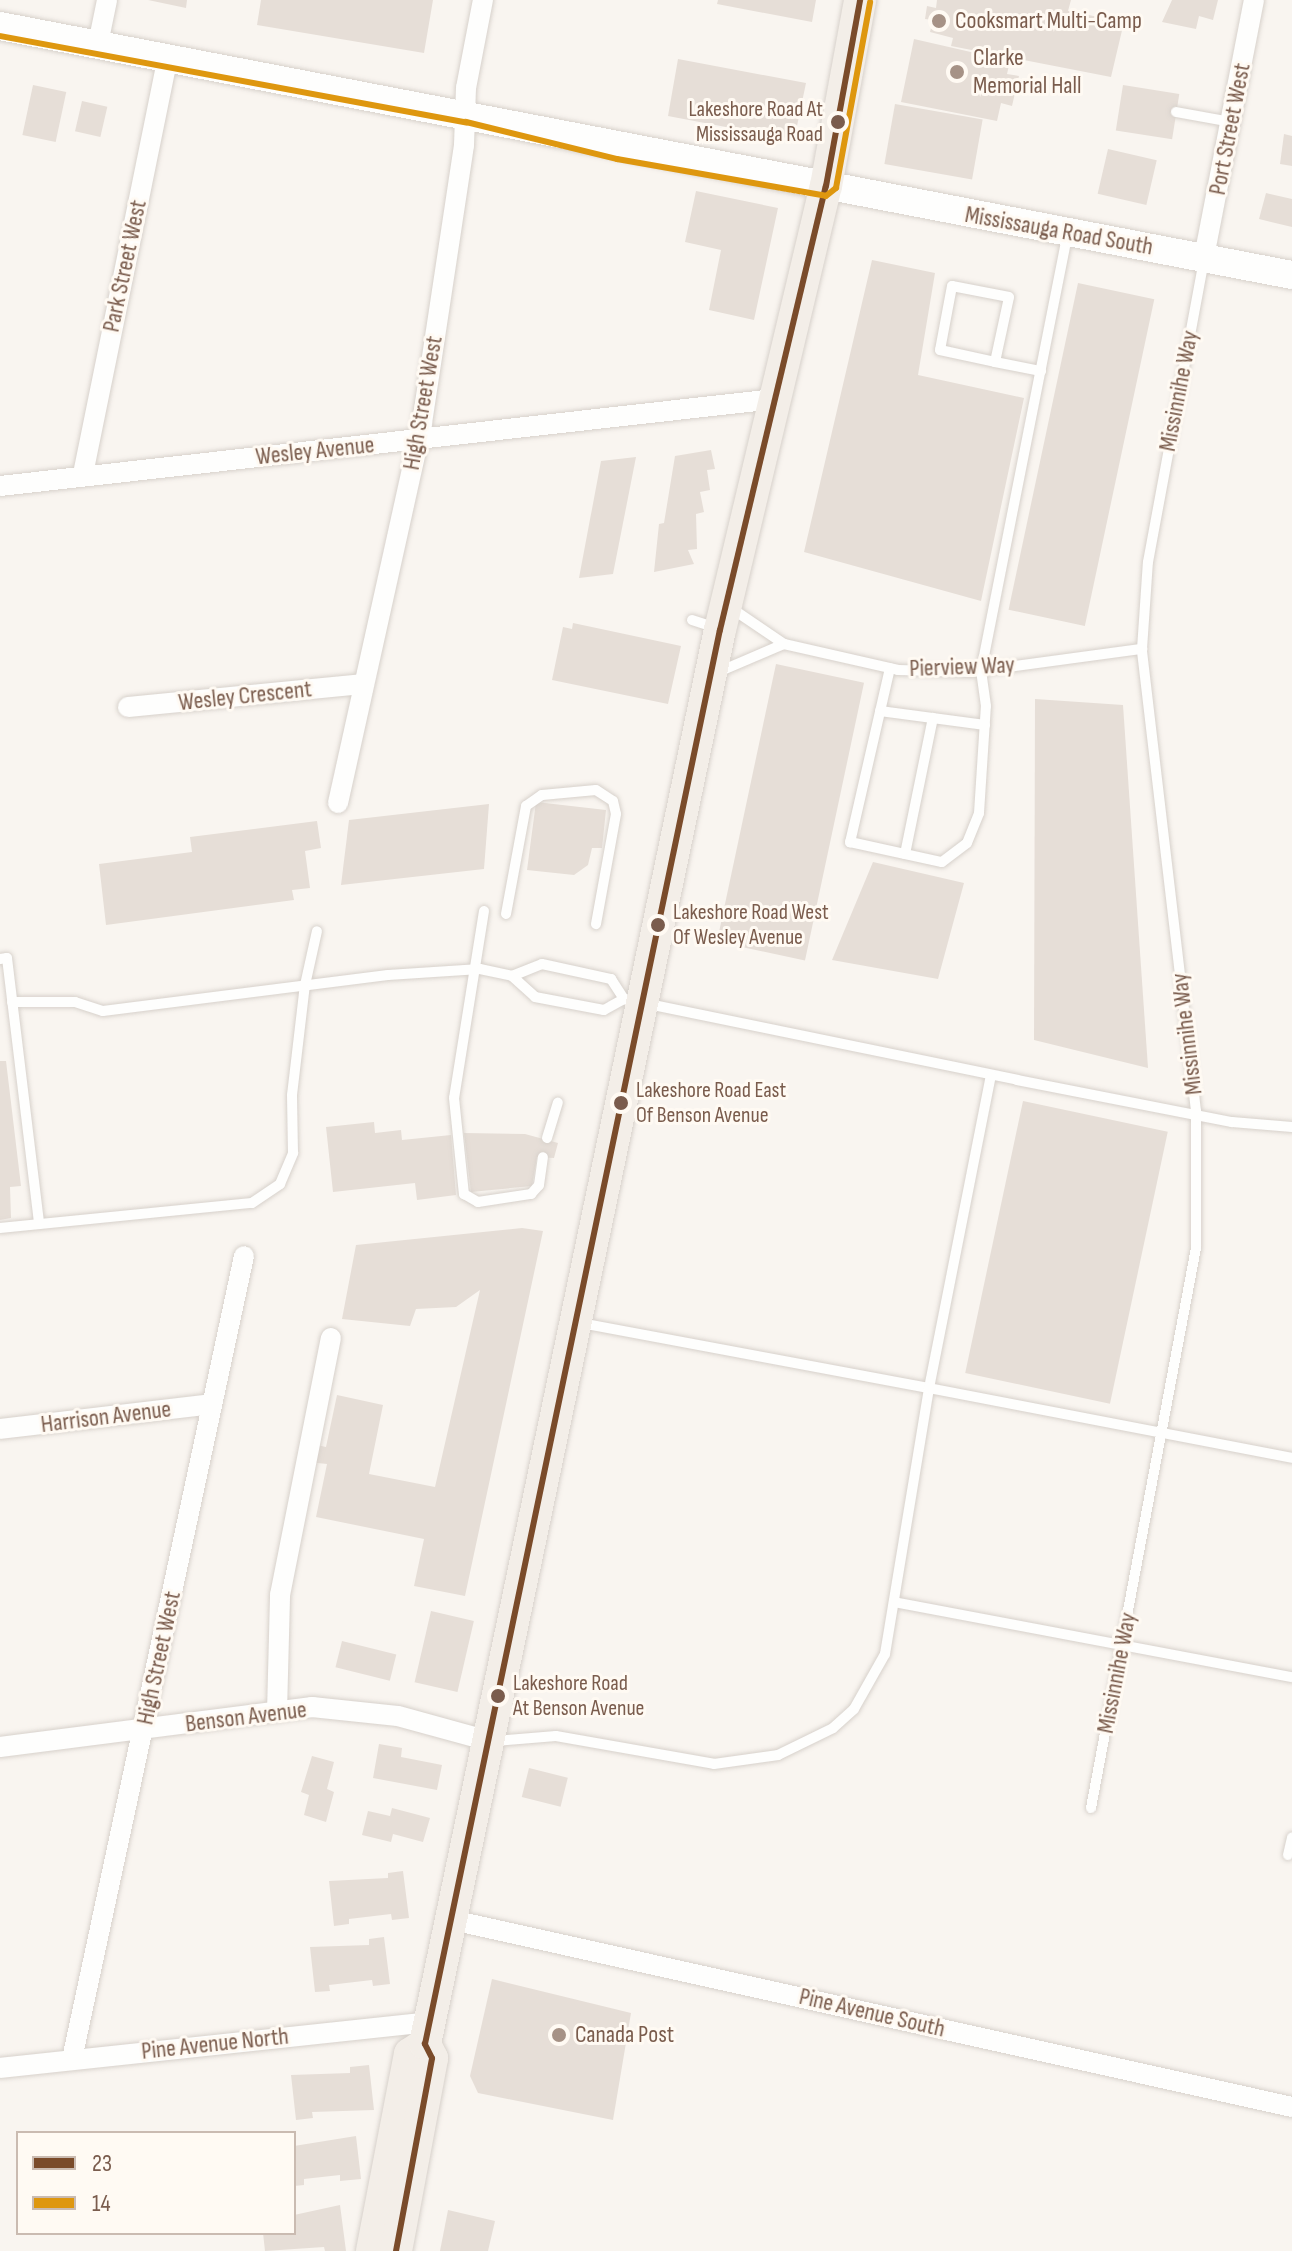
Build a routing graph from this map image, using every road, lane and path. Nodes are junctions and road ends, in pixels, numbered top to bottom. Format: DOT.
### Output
graph roads {
  1 [pos="107,0"];
  2 [pos="483,0"];
  3 [pos="860,0"];
  4 [pos="1254,0"];
  5 [pos="0,26"];
  6 [pos="98,44"];
  7 [pos="168,58"];
  8 [pos="468,112"];
  9 [pos="1176,112"];
  10 [pos="1231,122"];
  11 [pos="826,186"];
  12 [pos="1068,233"];
  13 [pos="1204,257"];
  14 [pos="1292,275"];
  15 [pos="995,362"];
  16 [pos="1041,371"];
  17 [pos="774,399"];
  18 [pos="418,441"];
  19 [pos="83,474"];
  20 [pos="0,486"];
  21 [pos="712,618"];
  22 [pos="784,644"];
  23 [pos="1142,649"];
  24 [pos="890,668"];
  25 [pos="981,671"];
  26 [pos="713,675"];
  27 [pos="362,684"];
  28 [pos="128,707"];
  29 [pos="880,711"];
  30 [pos="933,718"];
  31 [pos="985,725"];
  32 [pos="338,803"];
  33 [pos="905,854"];
  34 [pos="484,911"];
  35 [pos="506,914"];
  36 [pos="596,924"];
  37 [pos="317,931"];
  38 [pos="0,959"];
  39 [pos="474,970"];
  40 [pos="512,976"];
  41 [pos="305,985"];
  42 [pos="634,1000"];
  43 [pos="12,1002"];
  44 [pos="991,1075"];
  45 [pos="558,1103"];
  46 [pos="1196,1111"];
  47 [pos="1292,1127"];
  48 [pos="547,1138"];
  49 [pos="543,1157"];
  50 [pos="39,1223"];
  51 [pos="0,1228"];
  52 [pos="244,1256"];
  53 [pos="576,1322"];
  54 [pos="331,1338"];
  55 [pos="929,1388"];
  56 [pos="212,1404"];
  57 [pos="0,1429"];
  58 [pos="1162,1433"];
  59 [pos="1292,1458"];
  60 [pos="894,1602"];
  61 [pos="1122,1645"];
  62 [pos="1292,1677"];
  63 [pos="277,1712"];
  64 [pos="143,1731"];
  65 [pos="489,1741"];
  66 [pos="0,1747"];
  67 [pos="1091,1808"];
  68 [pos="1292,1837"];
  69 [pos="1288,1855"];
  70 [pos="452,1920"];
  71 [pos="428,2033"];
  72 [pos="72,2059"];
  73 [pos="0,2068"];
  74 [pos="1292,2107"];
  75 [pos="372,2251"];
  76 [pos="396,2251"];
  1 -- 6 [label="street"];
  2 -- 8 [label="street, High Street West"];
  3 -- 11 [label="main road"];
  4 -- 10 [label="street, Port Street West"];
  5 -- 6 [label="main road, Mississauga Road South"];
  6 -- 7 [label="main road, Mississauga Road South"];
  7 -- 8 [label="main road, Mississauga Road South"];
  7 -- 19 [label="street, Park Street West"];
  8 -- 11 [label="main road, Mississauga Road South"];
  8 -- 18 [label="street, High Street West"];
  9 -- 10 [label="lane"];
  10 -- 13 [label="street, Port Street West"];
  11 -- 12 [label="main road, Mississauga Road South"];
  11 -- 17 [label="main road"];
  12 -- 13 [label="main road, Mississauga Road South"];
  12 -- 16 [label="lane"];
  13 -- 14 [label="main road, Mississauga Road South"];
  13 -- 23 [label="lane, Missinnihe Way"];
  15 -- 15 [label="lane"];
  15 -- 16 [label="lane"];
  16 -- 25 [label="lane"];
  17 -- 18 [label="street, Wesley Avenue"];
  17 -- 21 [label="main road"];
  18 -- 19 [label="street, Wesley Avenue"];
  18 -- 27 [label="street, High Street West"];
  19 -- 20 [label="street, Wesley Avenue"];
  21 -- 22 [label="lane, Pierview Way"];
  21 -- 26 [label="main road"];
  22 -- 24 [label="lane, Pierview Way"];
  22 -- 26 [label="lane"];
  23 -- 25 [label="lane, Pierview Way"];
  23 -- 46 [label="lane, Missinnihe Way"];
  24 -- 25 [label="lane, Pierview Way"];
  24 -- 29 [label="lane"];
  25 -- 31 [label="lane"];
  26 -- 42 [label="main road"];
  27 -- 28 [label="street, Wesley Crescent"];
  27 -- 32 [label="street, High Street West"];
  29 -- 30 [label="lane"];
  29 -- 33 [label="lane"];
  30 -- 31 [label="lane"];
  30 -- 33 [label="lane"];
  31 -- 33 [label="lane"];
  34 -- 39 [label="lane"];
  35 -- 36 [label="lane"];
  37 -- 41 [label="lane"];
  38 -- 43 [label="lane"];
  39 -- 40 [label="lane"];
  39 -- 41 [label="lane"];
  39 -- 49 [label="lane"];
  40 -- 42 [label="lane"];
  40 -- 42 [label="lane"];
  41 -- 43 [label="lane"];
  41 -- 50 [label="lane"];
  42 -- 44 [label="lane"];
  42 -- 53 [label="main road"];
  43 -- 50 [label="lane"];
  44 -- 46 [label="lane"];
  44 -- 55 [label="lane"];
  45 -- 48 [label="lane"];
  46 -- 47 [label="lane"];
  46 -- 58 [label="lane, Missinnihe Way"];
  50 -- 51 [label="lane"];
  52 -- 56 [label="street, High Street West"];
  53 -- 55 [label="lane"];
  53 -- 65 [label="main road"];
  54 -- 63 [label="street"];
  55 -- 58 [label="lane"];
  55 -- 60 [label="lane"];
  56 -- 57 [label="street, Harrison Avenue"];
  56 -- 64 [label="street, High Street West"];
  58 -- 59 [label="lane"];
  58 -- 61 [label="lane, Missinnihe Way"];
  60 -- 61 [label="lane"];
  60 -- 65 [label="lane"];
  61 -- 62 [label="lane"];
  61 -- 67 [label="lane, Missinnihe Way"];
  63 -- 64 [label="street, Benson Avenue"];
  63 -- 65 [label="street, Benson Avenue"];
  64 -- 66 [label="street, Benson Avenue"];
  64 -- 72 [label="street, High Street West"];
  65 -- 70 [label="main road"];
  68 -- 69 [label="lane"];
  70 -- 71 [label="main road"];
  70 -- 74 [label="street, Pine Avenue South"];
  71 -- 72 [label="street, Pine Avenue North"];
  71 -- 75 [label="main road"];
  71 -- 76 [label="main road"];
  72 -- 73 [label="street, Pine Avenue North"];
}
